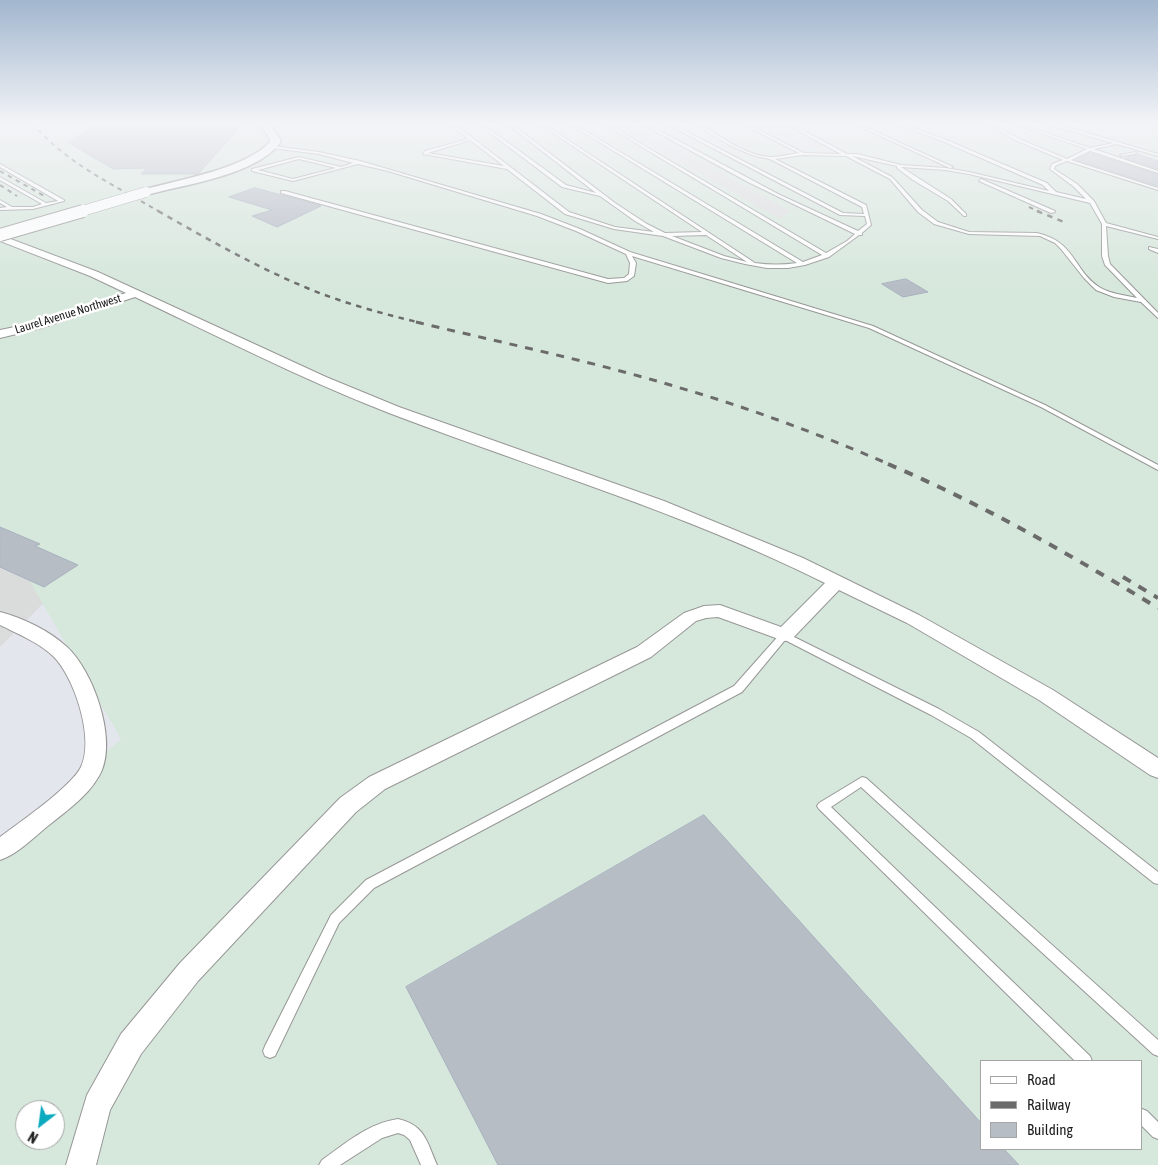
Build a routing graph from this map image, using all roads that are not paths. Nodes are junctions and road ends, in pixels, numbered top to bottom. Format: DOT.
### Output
graph roads {
  1 [pos="21,177"];
  2 [pos="198,177"];
  3 [pos="282,177"];
  4 [pos="304,177"];
  5 [pos="411,177"];
  6 [pos="520,177"];
  7 [pos="552,177"];
  8 [pos="578,177"];
  9 [pos="622,177"];
  10 [pos="658,177"];
  11 [pos="694,177"];
  12 [pos="740,177"];
  13 [pos="770,177"];
  14 [pos="809,177"];
  15 [pos="891,177"];
  16 [pos="912,177"];
  17 [pos="975,177"];
  18 [pos="986,177"];
  19 [pos="1030,177"];
  20 [pos="1063,177"];
  21 [pos="1121,177"];
  22 [pos="0,178"];
  23 [pos="1158,189"];
  24 [pos="283,192"];
  25 [pos="1054,193"];
  26 [pos="603,196"];
  27 [pos="0,201"];
  28 [pos="1092,202"];
  29 [pos="46,205"];
  30 [pos="0,209"];
  31 [pos="12,209"];
  32 [pos="1052,212"];
  33 [pos="842,214"];
  34 [pos="817,215"];
  35 [pos="866,215"];
  36 [pos="964,215"];
  37 [pos="1104,224"];
  38 [pos="960,230"];
  39 [pos="708,233"];
  40 [pos="969,233"];
  41 [pos="860,234"];
  42 [pos="0,235"];
  43 [pos="666,235"];
  44 [pos="1043,235"];
  45 [pos="0,238"];
  46 [pos="1158,238"];
  47 [pos="1151,248"];
  48 [pos="1158,251"];
  49 [pos="628,253"];
  50 [pos="827,256"];
  51 [pos="803,264"];
  52 [pos="760,267"];
  53 [pos="136,293"];
  54 [pos="1141,300"];
  55 [pos="1158,316"];
  56 [pos="0,334"];
  57 [pos="1158,468"];
  58 [pos="836,581"];
  59 [pos="0,618"];
  60 [pos="784,635"];
  61 [pos="1158,769"];
  62 [pos="0,850"];
  63 [pos="1158,879"];
  64 [pos="1158,1049"];
  65 [pos="270,1051"];
  66 [pos="1085,1060"];
  67 [pos="1143,1117"];
  68 [pos="1158,1132"];
  69 [pos="81,1165"];
  70 [pos="327,1165"];
  71 [pos="430,1165"];
  1 -- 29 [label="lane"];
  2 -- 42 [label="street, bridge"];
  3 -- 4 [label="lane"];
  5 -- 49 [label="lane"];
  6 -- 43 [label="lane"];
  7 -- 26 [label="lane"];
  8 -- 26 [label="lane"];
  9 -- 39 [label="lane"];
  10 -- 51 [label="lane"];
  11 -- 50 [label="lane"];
  12 -- 34 [label="lane"];
  13 -- 33 [label="lane"];
  14 -- 35 [label="lane"];
  15 -- 38 [label="lane"];
  16 -- 36 [label="lane"];
  17 -- 32 [label="lane"];
  18 -- 25 [label="lane"];
  19 -- 25 [label="lane"];
  20 -- 28 [label="lane"];
  21 -- 23 [label="lane"];
  22 -- 29 [label="lane"];
  24 -- 49 [label="lane"];
  25 -- 28 [label="lane"];
  26 -- 43 [label="lane"];
  27 -- 31 [label="lane"];
  28 -- 37 [label="lane"];
  29 -- 31 [label="lane"];
  30 -- 31 [label="lane"];
  33 -- 34 [label="lane"];
  33 -- 35 [label="lane"];
  34 -- 41 [label="lane"];
  35 -- 41 [label="lane"];
  37 -- 46 [label="lane"];
  37 -- 54 [label="lane"];
  38 -- 40 [label="lane"];
  38 -- 44 [label="lane"];
  39 -- 43 [label="lane"];
  39 -- 52 [label="lane"];
  40 -- 44 [label="lane"];
  41 -- 50 [label="lane"];
  43 -- 52 [label="lane"];
  44 -- 54 [label="lane"];
  45 -- 53 [label="street"];
  47 -- 48 [label="lane"];
  49 -- 57 [label="lane"];
  50 -- 51 [label="lane"];
  51 -- 52 [label="lane"];
  53 -- 56 [label="street, Laurel Avenue Northwest"];
  53 -- 58 [label="street"];
  54 -- 55 [label="lane"];
  58 -- 60 [label="street"];
  58 -- 61 [label="street"];
  59 -- 62 [label="street"];
  60 -- 63 [label="lane"];
  60 -- 65 [label="lane"];
  60 -- 69 [label="street"];
  64 -- 66 [label="lane"];
  67 -- 68 [label="lane"];
  70 -- 71 [label="lane"];
}
